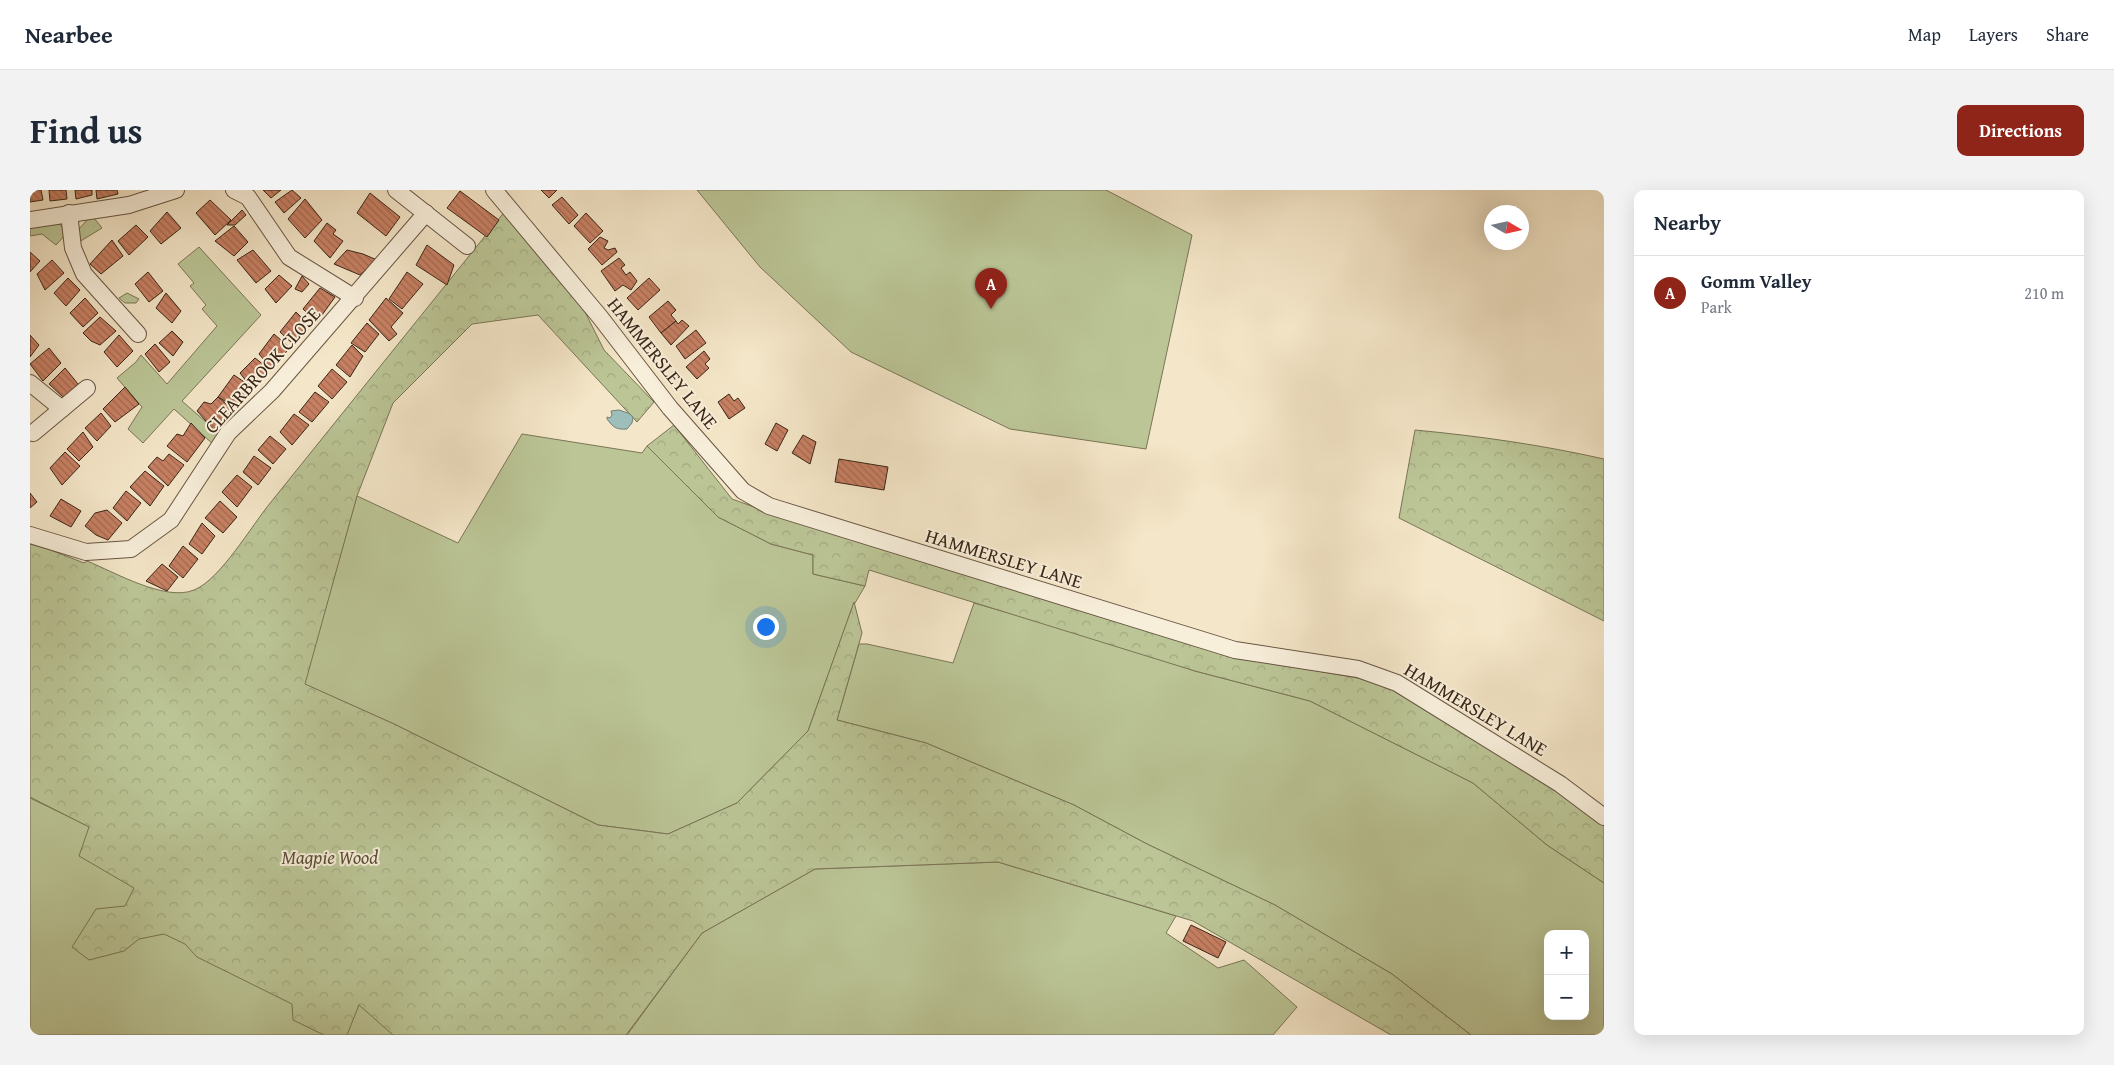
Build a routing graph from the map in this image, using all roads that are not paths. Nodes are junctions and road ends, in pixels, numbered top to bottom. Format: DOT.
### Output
graph roads {
  1 [pos="176,190"];
  2 [pos="234,190"];
  3 [pos="396,190"];
  4 [pos="494,190"];
  5 [pos="69,213"];
  6 [pos="426,213"];
  7 [pos="30,220"];
  8 [pos="467,246"];
  9 [pos="355,298"];
  10 [pos="138,334"];
  11 [pos="30,383"];
  12 [pos="87,388"];
  13 [pos="62,409"];
  14 [pos="33,433"];
  15 [pos="30,535"];
  16 [pos="1604,818"];
  1 -- 5 [label="street"];
  2 -- 9 [label="street"];
  3 -- 6 [label="street"];
  4 -- 16 [label="street, HAMMERSLEY LANE"];
  5 -- 7 [label="street"];
  5 -- 10 [label="street"];
  6 -- 8 [label="street"];
  6 -- 9 [label="street, CLEARBROOK CLOSE"];
  9 -- 15 [label="street, CLEARBROOK CLOSE"];
  11 -- 13 [label="street"];
  12 -- 13 [label="street"];
  13 -- 14 [label="street"];
}
